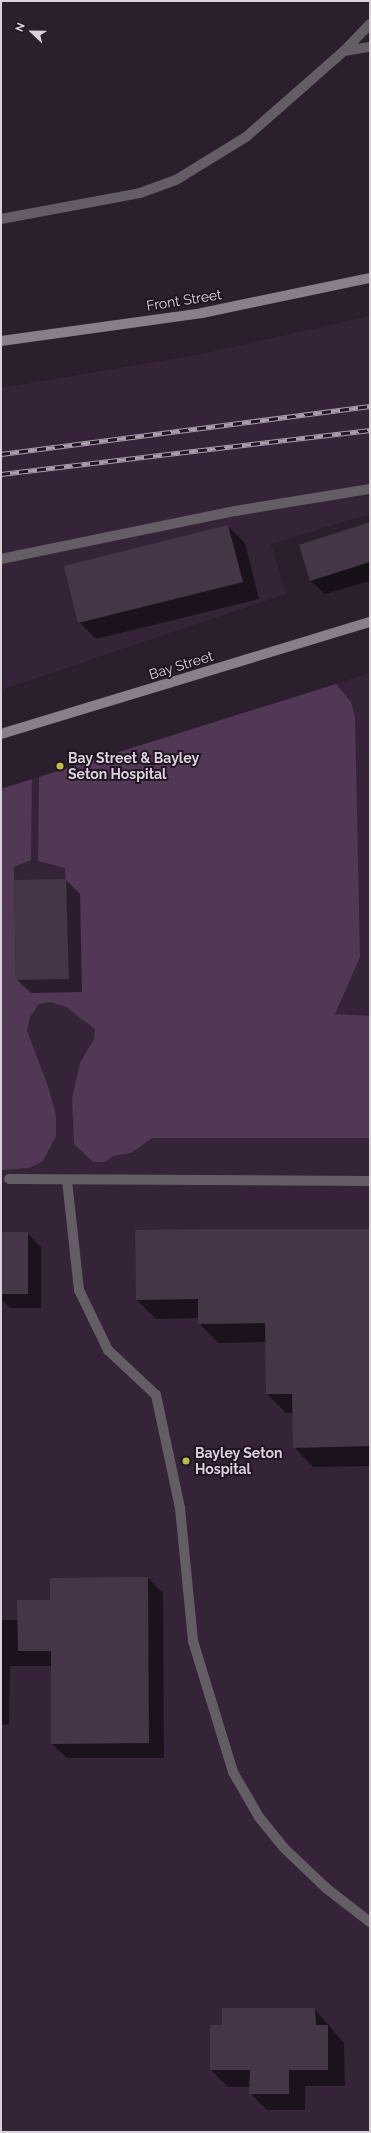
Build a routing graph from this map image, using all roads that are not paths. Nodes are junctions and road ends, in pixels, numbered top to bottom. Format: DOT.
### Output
graph roads {
  1 [pos="370,24"];
  2 [pos="370,47"];
  3 [pos="344,51"];
  4 [pos="1,218"];
  5 [pos="370,278"];
  6 [pos="1,341"];
  7 [pos="370,488"];
  8 [pos="1,559"];
  9 [pos="370,622"];
  10 [pos="1,734"];
  11 [pos="9,1179"];
  12 [pos="67,1180"];
  13 [pos="370,1181"];
  14 [pos="370,1922"];
  1 -- 3 [label="lane"];
  2 -- 3 [label="lane"];
  3 -- 4 [label="lane"];
  5 -- 6 [label="main road, Front Street"];
  7 -- 8 [label="lane"];
  9 -- 10 [label="main road, Bay Street"];
  11 -- 12 [label="lane"];
  12 -- 13 [label="lane"];
  12 -- 14 [label="lane"];
}
